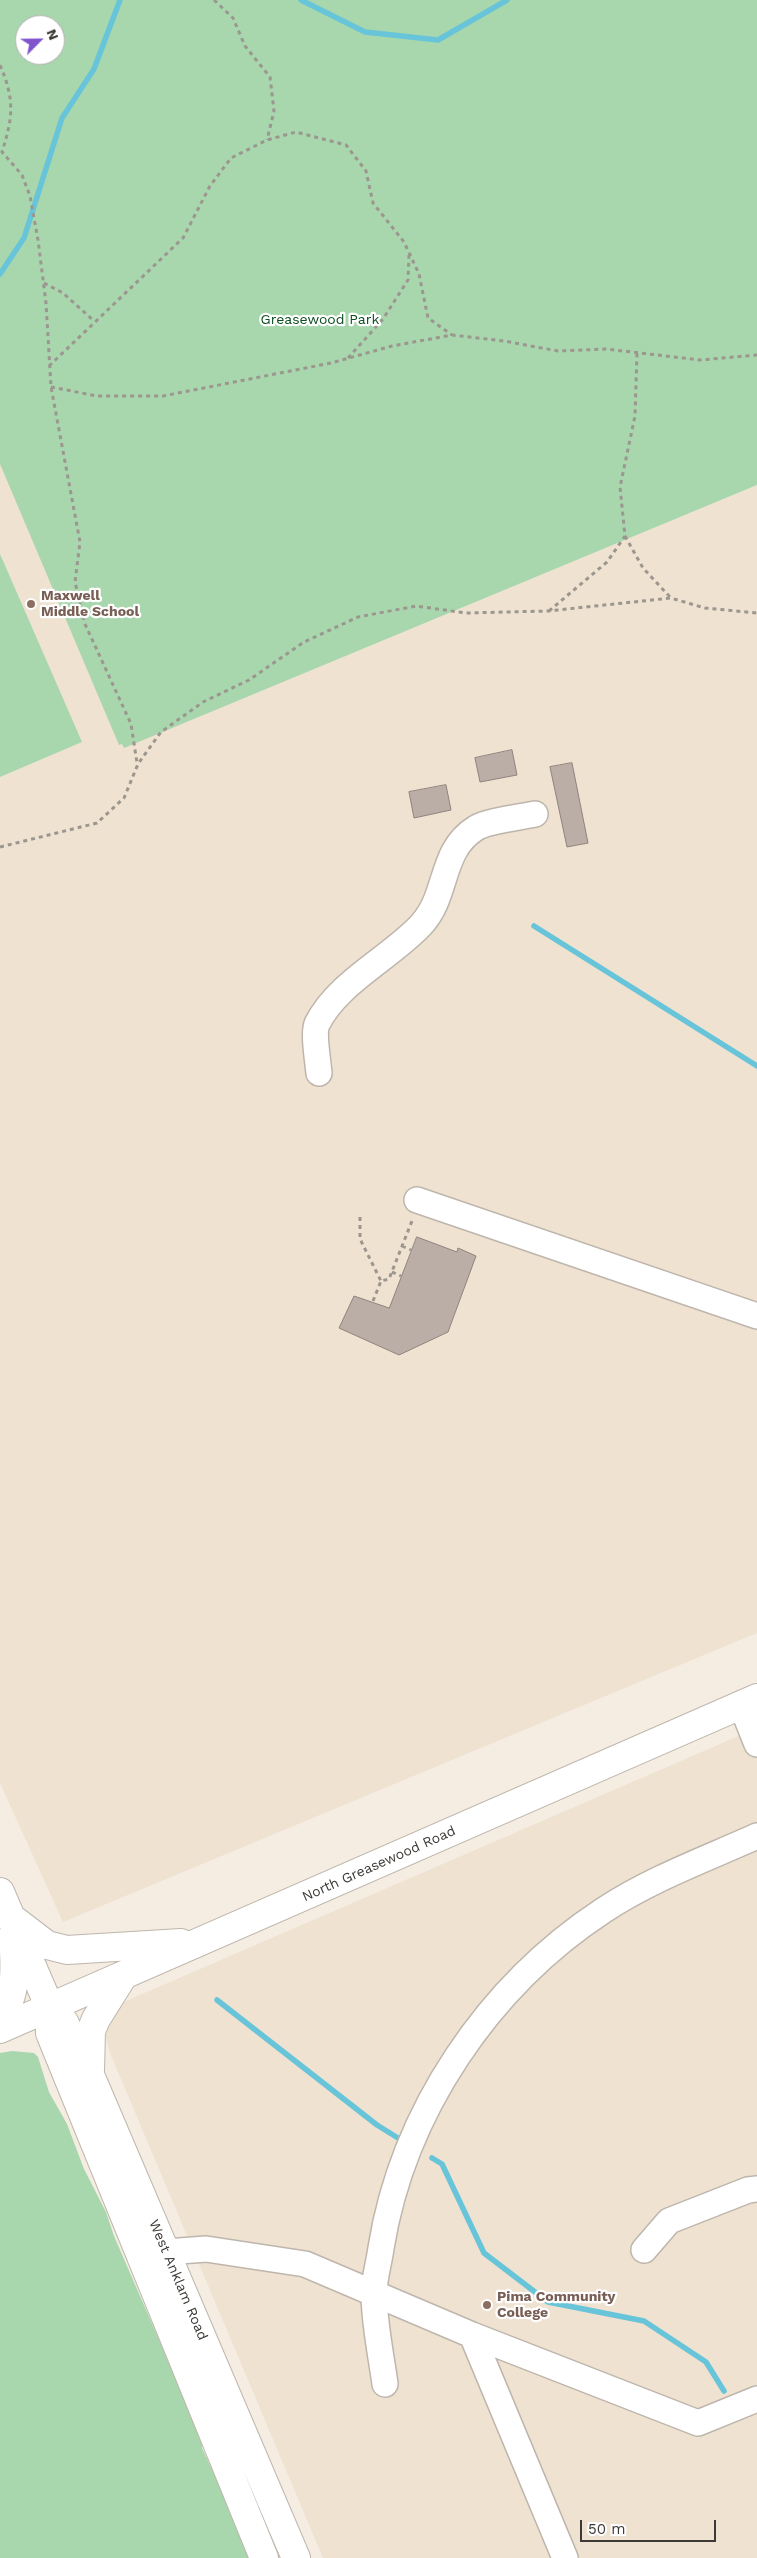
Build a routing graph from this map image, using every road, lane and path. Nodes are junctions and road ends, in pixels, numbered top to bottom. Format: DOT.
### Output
graph roads {
  1 [pos="214,0"];
  2 [pos="0,65"];
  3 [pos="267,140"];
  4 [pos="409,252"];
  5 [pos="43,283"];
  6 [pos="94,321"];
  7 [pos="452,335"];
  8 [pos="637,352"];
  9 [pos="757,355"];
  10 [pos="348,358"];
  11 [pos="48,367"];
  12 [pos="51,387"];
  13 [pos="624,536"];
  14 [pos="670,598"];
  15 [pos="548,611"];
  16 [pos="757,613"];
  17 [pos="138,764"];
  18 [pos="535,814"];
  19 [pos="0,847"];
  20 [pos="319,1073"];
  21 [pos="414,1210"];
  22 [pos="360,1218"];
  23 [pos="402,1246"];
  24 [pos="411,1250"];
  25 [pos="392,1272"];
  26 [pos="401,1276"];
  27 [pos="381,1281"];
  28 [pos="373,1301"];
  29 [pos="757,1316"];
  30 [pos="749,1701"];
  31 [pos="757,1744"];
  32 [pos="757,1836"];
  33 [pos="0,1892"];
  34 [pos="12,1918"];
  35 [pos="202,1941"];
  36 [pos="124,1976"];
  37 [pos="50,2008"];
  38 [pos="0,2017"];
  39 [pos="0,2029"];
  40 [pos="90,2075"];
  41 [pos="757,2189"];
  42 [pos="644,2250"];
  43 [pos="166,2252"];
  44 [pos="374,2293"];
  45 [pos="472,2335"];
  46 [pos="385,2384"];
  47 [pos="757,2400"];
  48 [pos="264,2558"];
  49 [pos="296,2558"];
  50 [pos="565,2558"];
  1 -- 3 [label="path"];
  2 -- 5 [label="path"];
  3 -- 4 [label="path"];
  3 -- 6 [label="path"];
  4 -- 7 [label="path"];
  4 -- 10 [label="path"];
  5 -- 6 [label="path"];
  5 -- 11 [label="path"];
  6 -- 11 [label="path"];
  7 -- 8 [label="path"];
  7 -- 10 [label="path"];
  8 -- 9 [label="path"];
  8 -- 13 [label="path"];
  10 -- 12 [label="path"];
  11 -- 12 [label="path"];
  12 -- 17 [label="path"];
  13 -- 14 [label="path"];
  13 -- 15 [label="path"];
  14 -- 15 [label="path"];
  14 -- 16 [label="path"];
  15 -- 17 [label="path"];
  17 -- 19 [label="path"];
  18 -- 20 [label="lane"];
  21 -- 23 [label="path"];
  21 -- 29 [label="lane"];
  22 -- 27 [label="path"];
  23 -- 24 [label="path"];
  23 -- 25 [label="path"];
  25 -- 26 [label="path"];
  25 -- 27 [label="path"];
  27 -- 28 [label="path"];
  30 -- 31 [label="lane"];
  30 -- 35 [label="main road, North Greasewood Road"];
  32 -- 44 [label="lane"];
  33 -- 34 [label="main road, West Anklam Road"];
  34 -- 35 [label="main road"];
  34 -- 37 [label="main road, West Anklam Road"];
  34 -- 38 [label="main road"];
  35 -- 36 [label="main road, North Greasewood Road"];
  36 -- 37 [label="main road, North Greasewood Road"];
  36 -- 40 [label="main road"];
  37 -- 39 [label="main road, North Greasewood Road"];
  37 -- 40 [label="main road, West Anklam Road"];
  37 -- 48 [label="main road, West Anklam Road"];
  40 -- 43 [label="main road, West Anklam Road"];
  41 -- 42 [label="lane"];
  43 -- 44 [label="lane"];
  43 -- 49 [label="main road, West Anklam Road"];
  44 -- 45 [label="lane"];
  44 -- 46 [label="lane"];
  45 -- 47 [label="lane"];
  45 -- 50 [label="lane"];
}
